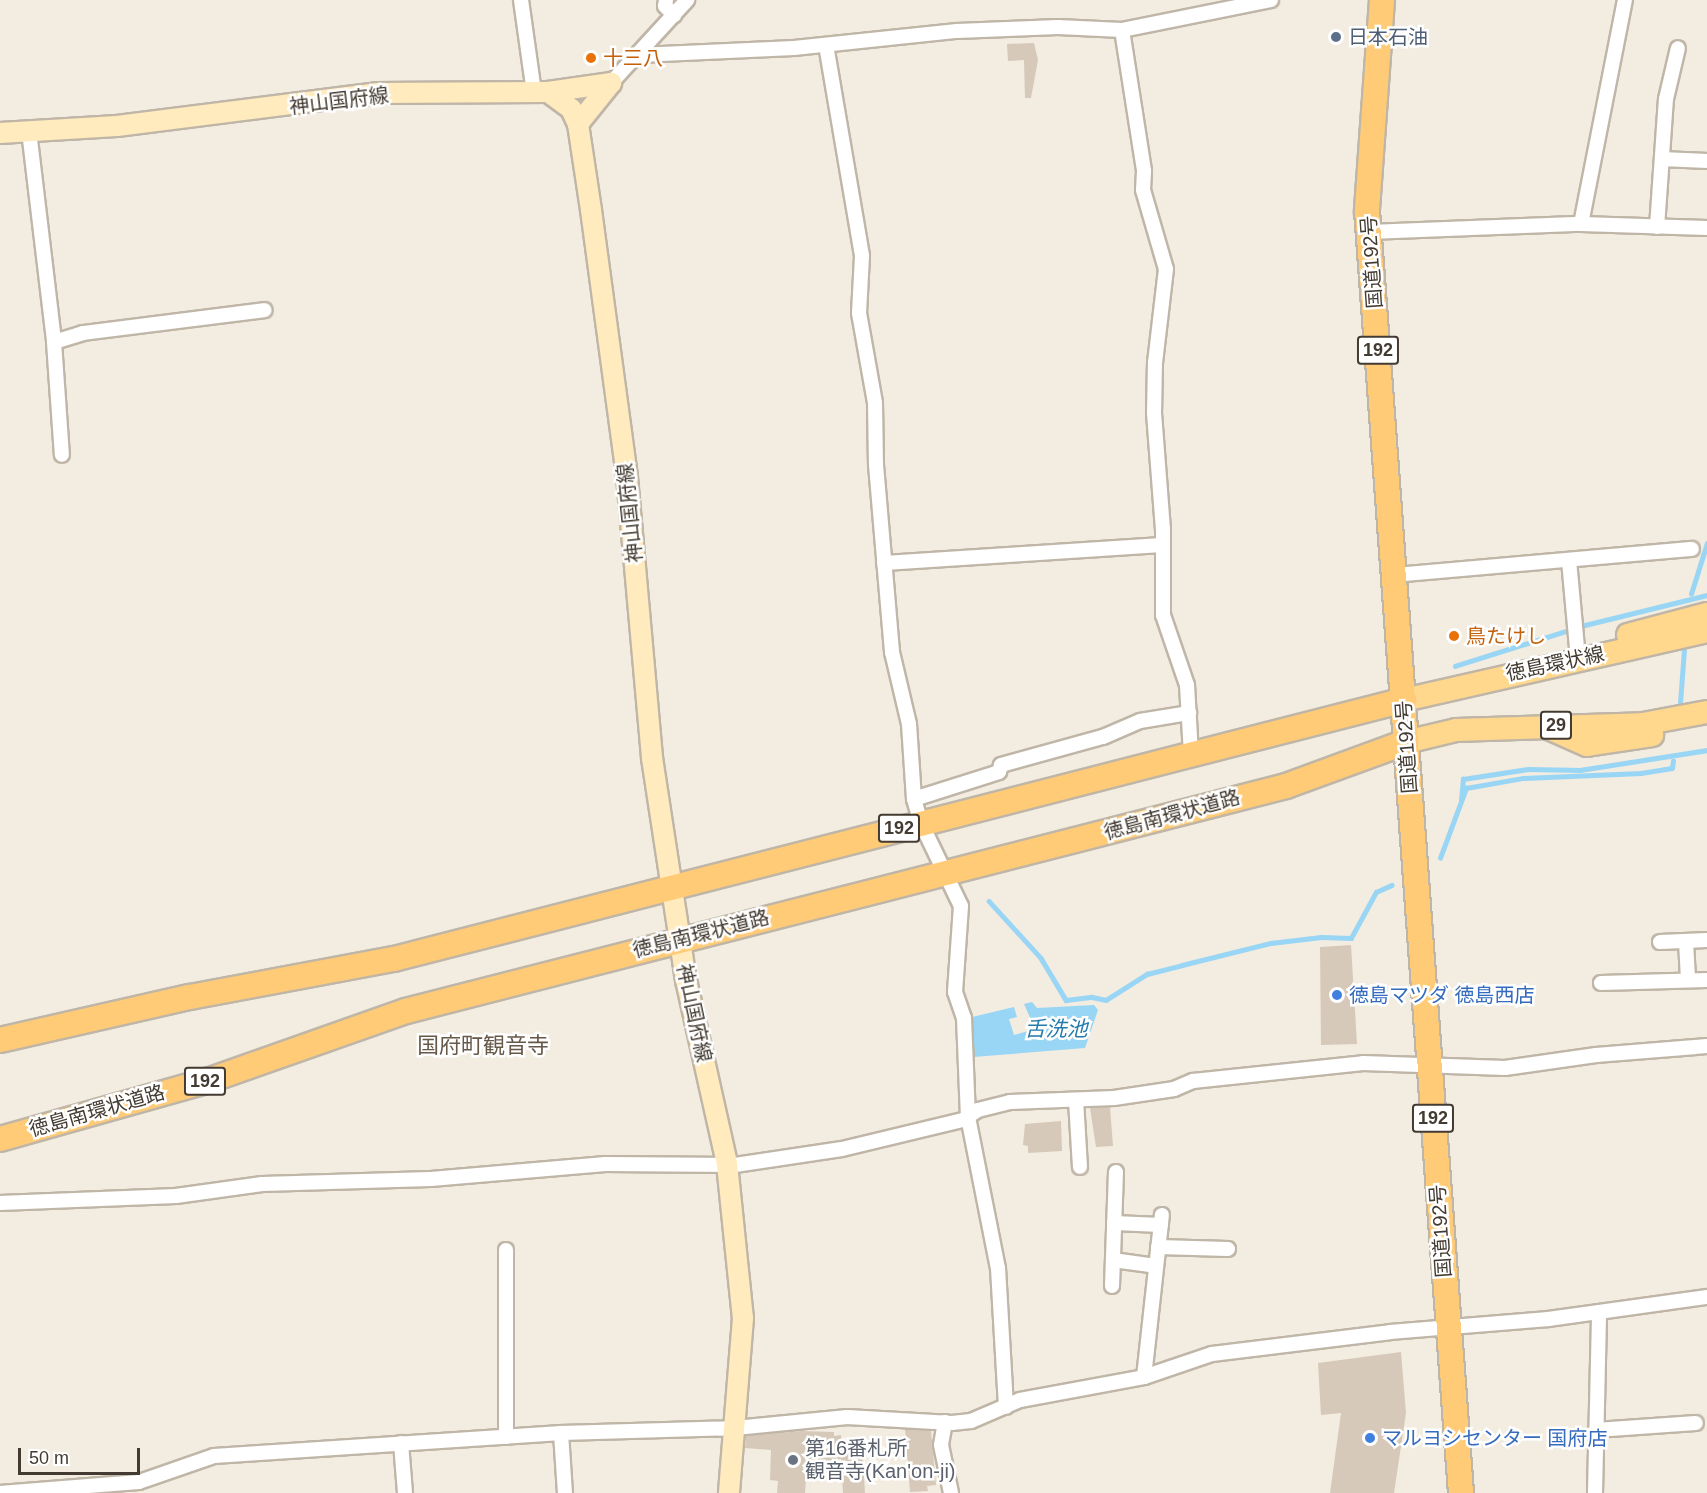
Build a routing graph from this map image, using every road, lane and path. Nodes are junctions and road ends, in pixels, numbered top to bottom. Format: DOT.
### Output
graph roads {
  1 [pos="521,0"];
  2 [pos="666,0"];
  3 [pos="687,0"];
  4 [pos="1271,0"];
  5 [pos="1382,0"];
  6 [pos="1625,0"];
  7 [pos="674,15"];
  8 [pos="1122,30"];
  9 [pos="826,45"];
  10 [pos="1678,48"];
  11 [pos="639,55"];
  12 [pos="611,83"];
  13 [pos="541,92"];
  14 [pos="578,124"];
  15 [pos="29,131"];
  16 [pos="0,133"];
  17 [pos="1662,159"];
  18 [pos="1707,161"];
  19 [pos="1581,224"];
  20 [pos="1657,227"];
  21 [pos="1707,228"];
  22 [pos="1369,232"];
  23 [pos="265,310"];
  24 [pos="54,342"];
  25 [pos="62,455"];
  26 [pos="1162,545"];
  27 [pos="1692,549"];
  28 [pos="1569,560"];
  29 [pos="884,563"];
  30 [pos="1394,575"];
  31 [pos="1707,614"];
  32 [pos="1707,631"];
  33 [pos="1578,659"];
  34 [pos="1404,700"];
  35 [pos="1707,712"];
  36 [pos="1189,713"];
  37 [pos="1542,725"];
  38 [pos="1707,726"];
  39 [pos="1406,742"];
  40 [pos="1191,754"];
  41 [pos="914,799"];
  42 [pos="921,823"];
  43 [pos="948,873"];
  44 [pos="673,888"];
  45 [pos="680,939"];
  46 [pos="1707,940"];
  47 [pos="1686,941"];
  48 [pos="1660,942"];
  49 [pos="1688,980"];
  50 [pos="1707,980"];
  51 [pos="1601,983"];
  52 [pos="0,1040"];
  53 [pos="1707,1046"];
  54 [pos="1430,1063"];
  55 [pos="1076,1100"];
  56 [pos="968,1117"];
  57 [pos="0,1138"];
  58 [pos="727,1164"];
  59 [pos="1080,1167"];
  60 [pos="1116,1172"];
  61 [pos="0,1203"];
  62 [pos="1114,1223"];
  63 [pos="1158,1247"];
  64 [pos="1228,1249"];
  65 [pos="506,1250"];
  66 [pos="1113,1260"];
  67 [pos="1156,1266"];
  68 [pos="1112,1286"];
  69 [pos="1707,1297"];
  70 [pos="1599,1312"];
  71 [pos="1448,1326"];
  72 [pos="1144,1377"];
  73 [pos="1006,1407"];
  74 [pos="945,1422"];
  75 [pos="1696,1423"];
  76 [pos="735,1428"];
  77 [pos="1596,1430"];
  78 [pos="561,1433"];
  79 [pos="506,1437"];
  80 [pos="401,1443"];
  81 [pos="0,1493"];
  82 [pos="405,1493"];
  83 [pos="565,1493"];
  84 [pos="729,1493"];
  85 [pos="951,1493"];
  86 [pos="1461,1493"];
  87 [pos="1595,1493"];
  1 -- 13 [label="street"];
  2 -- 7 [label="street"];
  3 -- 7 [label="street"];
  4 -- 8 [label="street"];
  5 -- 22 [label="highway, 国道192号 / 192"];
  6 -- 19 [label="street"];
  7 -- 11 [label="street"];
  8 -- 9 [label="street"];
  8 -- 26 [label="street"];
  9 -- 11 [label="street"];
  9 -- 29 [label="street"];
  10 -- 17 [label="street"];
  11 -- 12 [label="street"];
  12 -- 13 [label="main road"];
  12 -- 14 [label="main road"];
  13 -- 14 [label="main road, 神山国府線"];
  13 -- 15 [label="main road, 神山国府線"];
  14 -- 44 [label="main road, 神山国府線"];
  15 -- 16 [label="main road, 神山国府線"];
  15 -- 24 [label="street"];
  17 -- 18 [label="street"];
  17 -- 20 [label="street"];
  19 -- 20 [label="street"];
  19 -- 22 [label="street"];
  20 -- 21 [label="street"];
  22 -- 30 [label="highway, 国道192号 / 192"];
  23 -- 24 [label="street"];
  24 -- 25 [label="street"];
  26 -- 29 [label="street"];
  26 -- 36 [label="street"];
  27 -- 28 [label="street"];
  28 -- 30 [label="street"];
  28 -- 33 [label="street"];
  29 -- 41 [label="street"];
  30 -- 34 [label="highway, 国道192号 / 192"];
  31 -- 33 [label="main road"];
  32 -- 33 [label="main road, 徳島環状線"];
  33 -- 34 [label="main road, 徳島環状線"];
  34 -- 39 [label="highway, 国道192号 / 192"];
  34 -- 40 [label="highway, 192"];
  35 -- 37 [label="main road, 29"];
  36 -- 40 [label="street"];
  36 -- 41 [label="street"];
  37 -- 38 [label="main road"];
  37 -- 39 [label="main road, 29"];
  39 -- 43 [label="highway, 徳島南環状道路 / 192"];
  39 -- 54 [label="highway, 国道192号 / 192"];
  40 -- 42 [label="highway, 192"];
  41 -- 42 [label="street"];
  42 -- 43 [label="street"];
  42 -- 44 [label="highway, 192"];
  43 -- 45 [label="highway, 徳島南環状道路 / 192"];
  43 -- 56 [label="street"];
  44 -- 45 [label="main road, 神山国府線"];
  44 -- 52 [label="highway, 192"];
  45 -- 57 [label="highway, 徳島南環状道路 / 192"];
  45 -- 58 [label="main road, 神山国府線"];
  46 -- 47 [label="street"];
  47 -- 48 [label="street"];
  47 -- 49 [label="street"];
  49 -- 50 [label="street"];
  49 -- 51 [label="street"];
  53 -- 54 [label="street"];
  54 -- 55 [label="street"];
  54 -- 71 [label="highway, 国道192号 / 192"];
  55 -- 56 [label="street"];
  55 -- 59 [label="street"];
  56 -- 58 [label="street"];
  56 -- 73 [label="street"];
  58 -- 61 [label="street"];
  58 -- 76 [label="main road, 神山国府線"];
  60 -- 62 [label="street"];
  62 -- 63 [label="street"];
  62 -- 66 [label="street"];
  63 -- 64 [label="street"];
  63 -- 67 [label="street"];
  65 -- 79 [label="street"];
  66 -- 67 [label="street"];
  66 -- 68 [label="street"];
  67 -- 72 [label="street"];
  69 -- 70 [label="street"];
  70 -- 71 [label="street"];
  70 -- 77 [label="street"];
  71 -- 72 [label="street"];
  71 -- 86 [label="highway, 国道192号 / 192"];
  72 -- 73 [label="street"];
  73 -- 74 [label="street"];
  74 -- 76 [label="street"];
  74 -- 85 [label="street"];
  75 -- 77 [label="street"];
  76 -- 78 [label="street"];
  76 -- 84 [label="main road, 神山国府線"];
  77 -- 87 [label="street"];
  78 -- 79 [label="street"];
  78 -- 83 [label="street"];
  79 -- 80 [label="street"];
  80 -- 81 [label="street"];
  80 -- 82 [label="street"];
}
